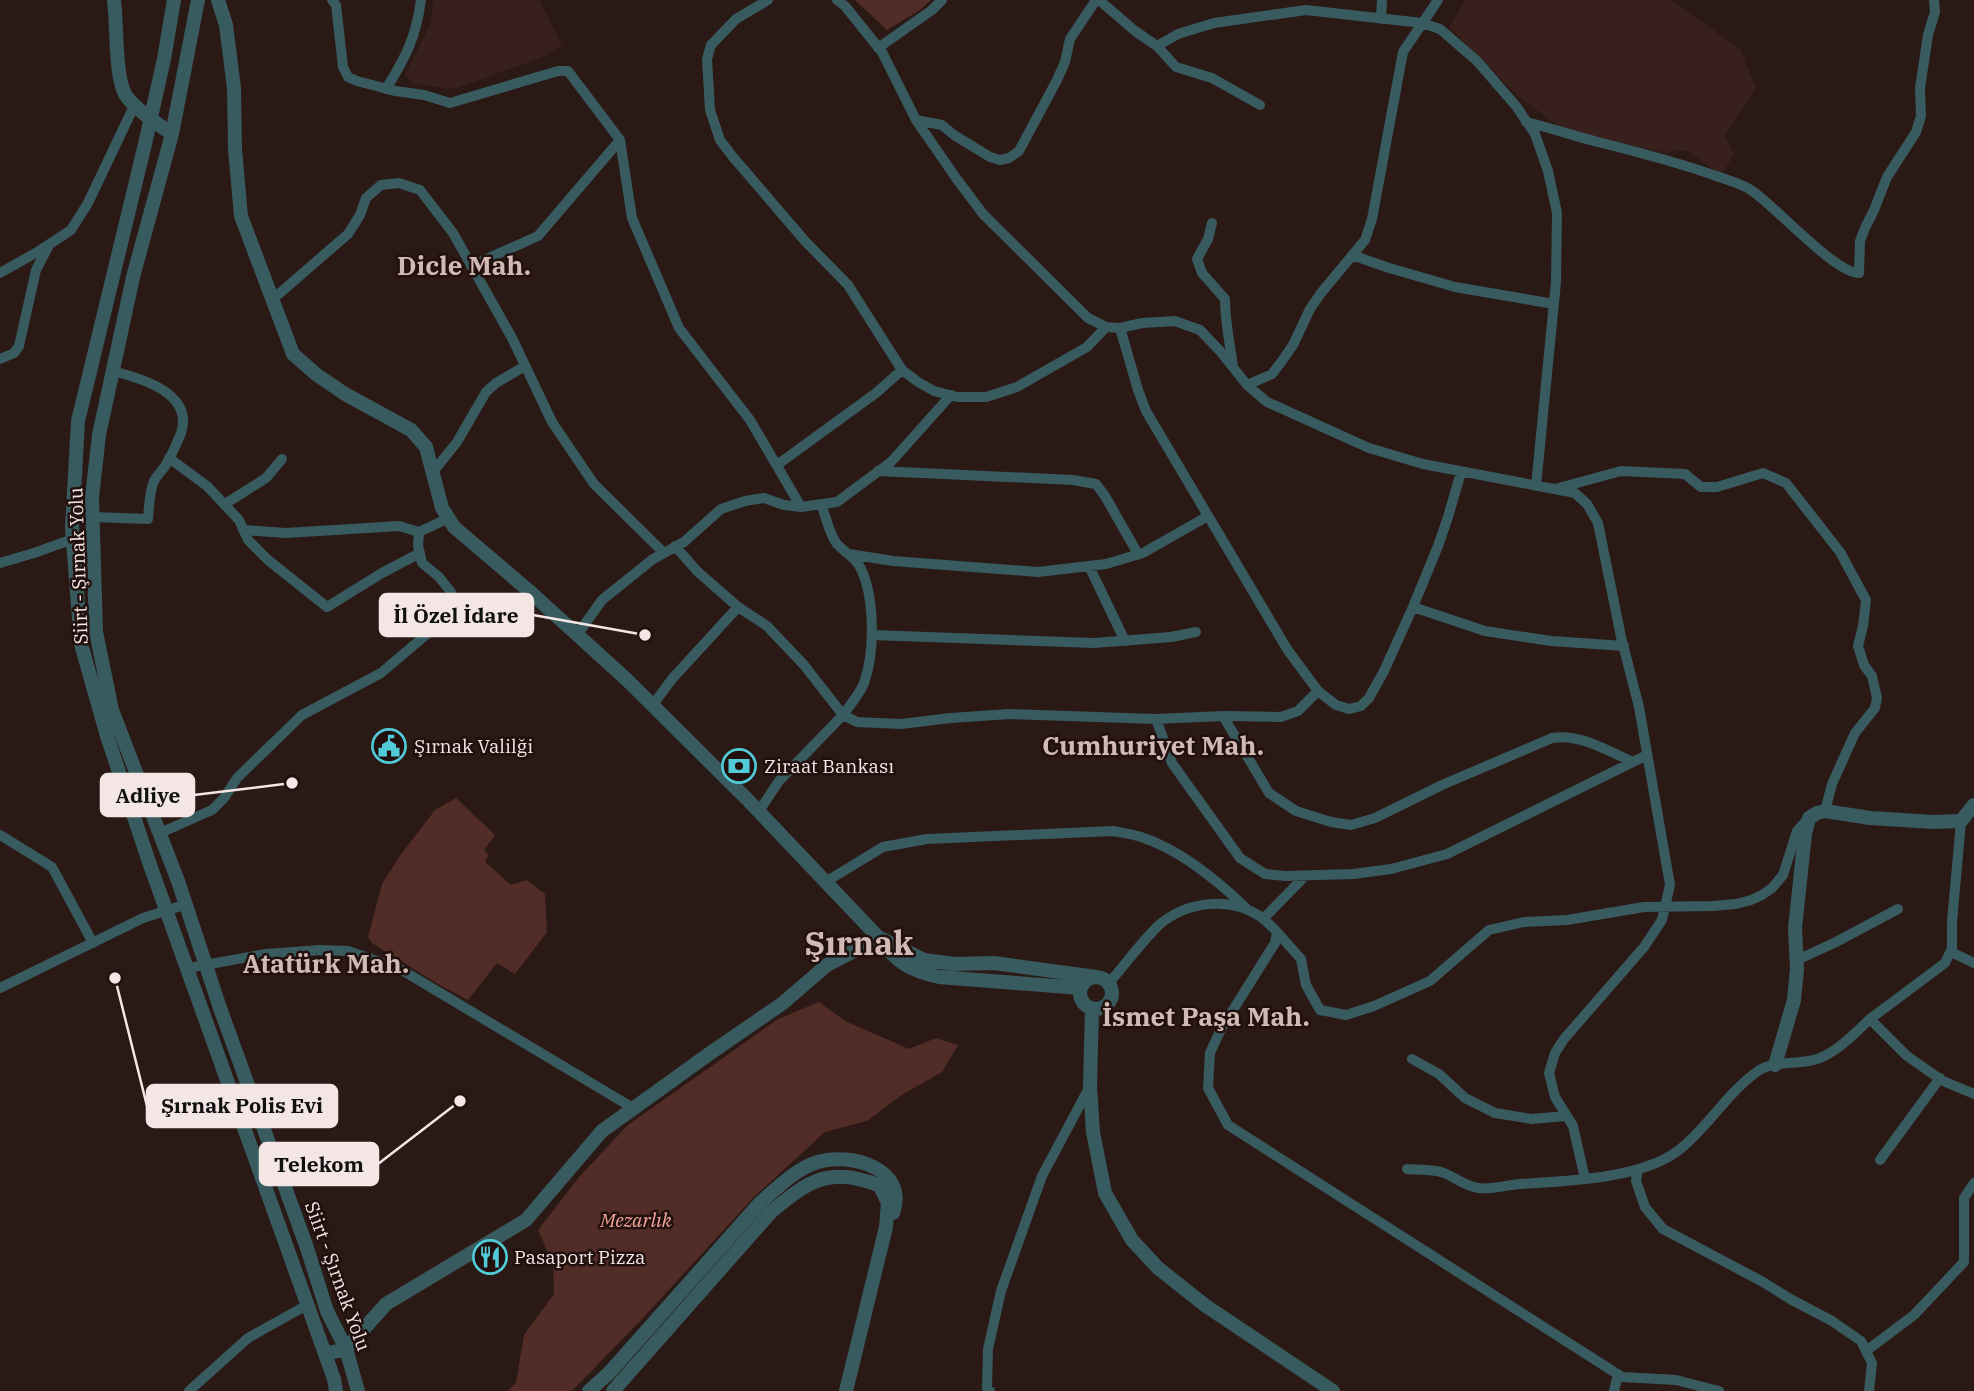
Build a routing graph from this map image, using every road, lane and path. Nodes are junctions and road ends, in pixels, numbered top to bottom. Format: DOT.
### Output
graph roads {
  1 [pos="114,0"];
  2 [pos="174,0"];
  3 [pos="198,0"];
  4 [pos="218,0"];
  5 [pos="332,0"];
  6 [pos="421,0"];
  7 [pos="768,0"];
  8 [pos="837,0"];
  9 [pos="942,0"];
  10 [pos="1097,0"];
  11 [pos="1382,0"];
  12 [pos="1438,0"];
  13 [pos="1934,0"];
  14 [pos="1305,5"];
  15 [pos="1381,19"];
  16 [pos="1422,23"];
  17 [pos="1157,46"];
  18 [pos="878,48"];
  19 [pos="386,89"];
  20 [pos="135,104"];
  21 [pos="1259,105"];
  22 [pos="151,119"];
  23 [pos="916,120"];
  24 [pos="1527,122"];
  25 [pos="172,134"];
  26 [pos="620,140"];
  27 [pos="1212,223"];
  28 [pos="50,245"];
  29 [pos="1352,255"];
  30 [pos="471,266"];
  31 [pos="0,273"];
  32 [pos="273,299"];
  33 [pos="1554,304"];
  34 [pos="1106,327"];
  35 [pos="1121,328"];
  36 [pos="0,359"];
  37 [pos="525,366"];
  38 [pos="1233,367"];
  39 [pos="902,370"];
  40 [pos="113,371"];
  41 [pos="1247,385"];
  42 [pos="951,395"];
  43 [pos="169,458"];
  44 [pos="282,459"];
  45 [pos="777,465"];
  46 [pos="878,471"];
  47 [pos="433,472"];
  48 [pos="1461,472"];
  49 [pos="1536,486"];
  50 [pos="1554,489"];
  51 [pos="225,504"];
  52 [pos="821,504"];
  53 [pos="801,507"];
  54 [pos="1208,516"];
  55 [pos="93,517"];
  56 [pos="449,518"];
  57 [pos="244,530"];
  58 [pos="419,531"];
  59 [pos="73,539"];
  60 [pos="675,546"];
  61 [pos="420,553"];
  62 [pos="664,553"];
  63 [pos="846,553"];
  64 [pos="1138,554"];
  65 [pos="0,563"];
  66 [pos="1089,566"];
  67 [pos="738,607"];
  68 [pos="1413,607"];
  69 [pos="1196,632"];
  70 [pos="577,635"];
  71 [pos="872,635"];
  72 [pos="1125,641"];
  73 [pos="1624,646"];
  74 [pos="1318,691"];
  75 [pos="652,706"];
  76 [pos="843,715"];
  77 [pos="1223,716"];
  78 [pos="1156,719"];
  79 [pos="1647,755"];
  80 [pos="1633,762"];
  81 [pos="1974,805"];
  82 [pos="759,811"];
  83 [pos="1825,811"];
  84 [pos="1809,818"];
  85 [pos="1961,821"];
  86 [pos="160,832"];
  87 [pos="0,835"];
  88 [pos="1305,877"];
  89 [pos="827,881"];
  90 [pos="187,904"];
  91 [pos="1665,908"];
  92 [pos="167,909"];
  93 [pos="1247,909"];
  94 [pos="1898,909"];
  95 [pos="1264,918"];
  96 [pos="1277,932"];
  97 [pos="879,938"];
  98 [pos="93,943"];
  99 [pos="1951,952"];
  100 [pos="1797,960"];
  101 [pos="1974,963"];
  102 [pos="205,964"];
  103 [pos="188,968"];
  104 [pos="1102,980"];
  105 [pos="0,988"];
  106 [pos="1081,988"];
  107 [pos="1092,1007"];
  108 [pos="1870,1019"];
  109 [pos="1412,1059"];
  110 [pos="1775,1065"];
  111 [pos="1940,1079"];
  112 [pos="1090,1086"];
  113 [pos="1974,1094"];
  114 [pos="633,1108"];
  115 [pos="1566,1116"];
  116 [pos="1880,1160"];
  117 [pos="1407,1169"];
  118 [pos="1638,1169"];
  119 [pos="1584,1179"];
  120 [pos="1974,1184"];
  121 [pos="886,1227"];
  122 [pos="307,1305"];
  123 [pos="346,1349"];
  124 [pos="1866,1351"];
  125 [pos="324,1354"];
  126 [pos="1618,1374"];
  127 [pos="189,1391"];
  128 [pos="336,1391"];
  129 [pos="358,1391"];
  130 [pos="589,1391"];
  131 [pos="613,1391"];
  132 [pos="846,1391"];
  133 [pos="990,1391"];
  134 [pos="1333,1391"];
  135 [pos="1614,1391"];
  136 [pos="1719,1391"];
  137 [pos="1869,1391"];
  1 -- 20 [label="street"];
  2 -- 22 [label="street, Siirt - Şırnak Yolu"];
  3 -- 25 [label="street, Siirt - Şırnak Yolu"];
  4 -- 32 [label="street"];
  5 -- 19 [label="street"];
  6 -- 19 [label="street"];
  7 -- 39 [label="street"];
  8 -- 18 [label="street"];
  9 -- 18 [label="street"];
  10 -- 17 [label="street"];
  10 -- 23 [label="street"];
  11 -- 15 [label="street"];
  12 -- 16 [label="street"];
  13 -- 24 [label="street"];
  14 -- 15 [label="street"];
  14 -- 17 [label="street"];
  15 -- 16 [label="street"];
  16 -- 24 [label="street"];
  16 -- 29 [label="street"];
  17 -- 21 [label="street"];
  18 -- 23 [label="street"];
  19 -- 26 [label="street"];
  20 -- 22 [label="street"];
  20 -- 28 [label="street"];
  22 -- 25 [label="street"];
  22 -- 59 [label="street, Siirt - Şırnak Yolu"];
  23 -- 34 [label="street"];
  24 -- 33 [label="street"];
  25 -- 40 [label="street, Siirt - Şırnak Yolu"];
  26 -- 30 [label="street"];
  26 -- 45 [label="street"];
  27 -- 38 [label="street"];
  28 -- 31 [label="street"];
  28 -- 36 [label="street"];
  29 -- 33 [label="street"];
  29 -- 41 [label="street"];
  30 -- 32 [label="street"];
  30 -- 37 [label="street"];
  32 -- 47 [label="street"];
  33 -- 49 [label="street"];
  34 -- 35 [label="street"];
  34 -- 42 [label="street"];
  35 -- 38 [label="street"];
  35 -- 54 [label="street"];
  37 -- 47 [label="street"];
  37 -- 62 [label="street"];
  38 -- 41 [label="street"];
  39 -- 42 [label="street"];
  39 -- 45 [label="street"];
  40 -- 43 [label="street"];
  40 -- 55 [label="street, Siirt - Şırnak Yolu"];
  41 -- 48 [label="street"];
  42 -- 46 [label="street"];
  43 -- 51 [label="street"];
  43 -- 55 [label="street"];
  44 -- 51 [label="street"];
  45 -- 53 [label="street"];
  46 -- 52 [label="street"];
  46 -- 64 [label="street"];
  47 -- 56 [label="street"];
  48 -- 49 [label="street"];
  48 -- 68 [label="street"];
  49 -- 50 [label="street"];
  50 -- 73 [label="street"];
  50 -- 83 [label="street"];
  51 -- 57 [label="street"];
  52 -- 53 [label="street"];
  52 -- 63 [label="street"];
  53 -- 60 [label="street"];
  54 -- 64 [label="street"];
  54 -- 74 [label="street"];
  55 -- 86 [label="street, Siirt - Şırnak Yolu"];
  56 -- 58 [label="street"];
  56 -- 70 [label="street"];
  57 -- 58 [label="street"];
  57 -- 61 [label="street"];
  58 -- 61 [label="street"];
  59 -- 65 [label="street"];
  59 -- 92 [label="street, Siirt - Şırnak Yolu"];
  60 -- 62 [label="street"];
  60 -- 67 [label="street"];
  61 -- 86 [label="street"];
  62 -- 70 [label="street"];
  63 -- 66 [label="street"];
  63 -- 71 [label="street"];
  64 -- 66 [label="street"];
  66 -- 72 [label="street"];
  67 -- 75 [label="street"];
  67 -- 76 [label="street"];
  68 -- 73 [label="street"];
  68 -- 74 [label="street"];
  69 -- 72 [label="street"];
  70 -- 75 [label="street"];
  71 -- 72 [label="street"];
  71 -- 76 [label="street"];
  73 -- 79 [label="street"];
  74 -- 77 [label="street"];
  75 -- 82 [label="street"];
  76 -- 78 [label="street"];
  76 -- 82 [label="street"];
  77 -- 78 [label="street"];
  77 -- 80 [label="street"];
  78 -- 88 [label="street"];
  79 -- 80 [label="street"];
  79 -- 91 [label="street"];
  80 -- 88 [label="street"];
  81 -- 85 [label="street"];
  82 -- 89 [label="street"];
  83 -- 84 [label="street"];
  83 -- 85 [label="street"];
  84 -- 91 [label="street"];
  84 -- 100 [label="street"];
  85 -- 99 [label="street"];
  86 -- 90 [label="street, Siirt - Şırnak Yolu"];
  87 -- 98 [label="street"];
  88 -- 95 [label="street"];
  89 -- 93 [label="street"];
  89 -- 97 [label="street"];
  90 -- 92 [label="street"];
  90 -- 102 [label="street, Siirt - Şırnak Yolu"];
  91 -- 96 [label="street"];
  91 -- 115 [label="street"];
  92 -- 98 [label="street"];
  92 -- 103 [label="street, Siirt - Şırnak Yolu"];
  93 -- 95 [label="street"];
  93 -- 104 [label="street"];
  94 -- 100 [label="street"];
  95 -- 96 [label="street"];
  96 -- 126 [label="street"];
  97 -- 104 [label="street"];
  97 -- 106 [label="street"];
  97 -- 114 [label="street"];
  98 -- 105 [label="street"];
  99 -- 101 [label="street"];
  99 -- 108 [label="street"];
  100 -- 110 [label="street"];
  102 -- 103 [label="street"];
  102 -- 114 [label="street"];
  102 -- 123 [label="street, Siirt - Şırnak Yolu"];
  103 -- 122 [label="street, Siirt - Şırnak Yolu"];
  104 -- 106 [label="street"];
  104 -- 107 [label="street"];
  106 -- 107 [label="street"];
  107 -- 112 [label="street"];
  108 -- 110 [label="street"];
  108 -- 111 [label="street"];
  109 -- 115 [label="street"];
  110 -- 118 [label="street"];
  111 -- 113 [label="street"];
  111 -- 116 [label="street"];
  112 -- 133 [label="street"];
  112 -- 134 [label="street"];
  114 -- 123 [label="street"];
  115 -- 119 [label="street"];
  117 -- 119 [label="street"];
  118 -- 119 [label="street"];
  118 -- 124 [label="street"];
  120 -- 124 [label="street"];
  121 -- 130 [label="street"];
  121 -- 131 [label="street"];
  121 -- 132 [label="street"];
  122 -- 125 [label="street, Siirt - Şırnak Yolu"];
  122 -- 127 [label="street"];
  123 -- 125 [label="street"];
  123 -- 129 [label="street, Siirt - Şırnak Yolu"];
  124 -- 137 [label="street"];
  125 -- 128 [label="street, Siirt - Şırnak Yolu"];
  126 -- 135 [label="street"];
  126 -- 136 [label="street"];
}
